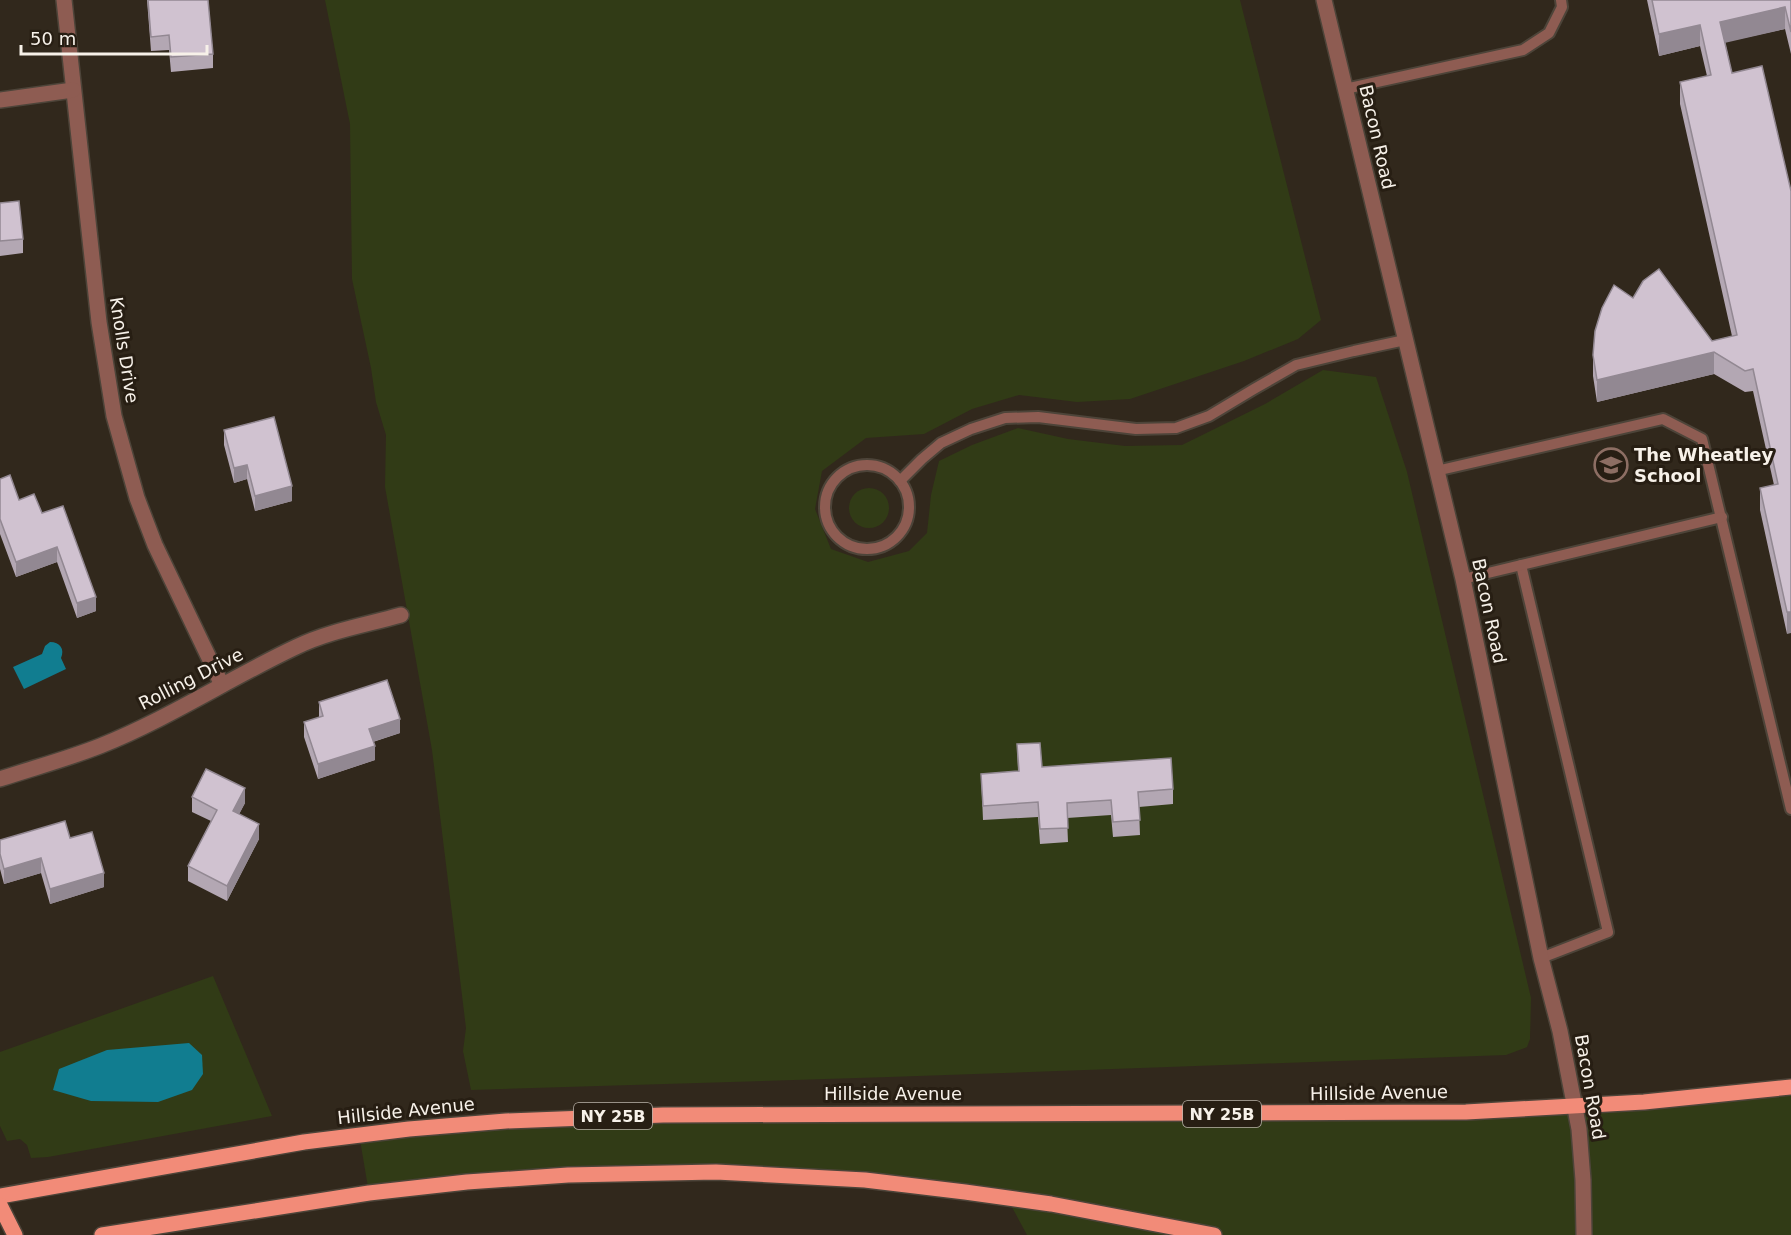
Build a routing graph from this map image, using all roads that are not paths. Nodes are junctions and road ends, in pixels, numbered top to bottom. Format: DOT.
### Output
graph roads {
  1 [pos="64,0"];
  2 [pos="1561,0"];
  3 [pos="1327,1"];
  4 [pos="1345,89"];
  5 [pos="73,90"];
  6 [pos="0,100"];
  7 [pos="1406,340"];
  8 [pos="1436,471"];
  9 [pos="900,481"];
  10 [pos="1722,517"];
  11 [pos="1521,565"];
  12 [pos="1463,579"];
  13 [pos="401,615"];
  14 [pos="222,685"];
  15 [pos="0,779"];
  16 [pos="1791,809"];
  17 [pos="1541,958"];
  18 [pos="1791,1087"];
  19 [pos="1575,1106"];
  20 [pos="0,1196"];
  21 [pos="0,1205"];
  22 [pos="15,1235"];
  23 [pos="102,1235"];
  24 [pos="1214,1235"];
  25 [pos="1584,1235"];
  1 -- 5 [label="street, Knolls Drive"];
  2 -- 4 [label="lane"];
  3 -- 4 [label="street, Bacon Road"];
  4 -- 7 [label="street, Bacon Road"];
  5 -- 6 [label="street"];
  5 -- 14 [label="street, Knolls Drive"];
  7 -- 8 [label="street, Bacon Road"];
  7 -- 9 [label="lane"];
  8 -- 10 [label="lane"];
  8 -- 12 [label="street, Bacon Road"];
  9 -- 9 [label="lane"];
  10 -- 11 [label="lane"];
  10 -- 16 [label="lane"];
  11 -- 12 [label="lane"];
  11 -- 17 [label="lane"];
  12 -- 17 [label="street, Bacon Road"];
  13 -- 14 [label="street, Rolling Drive"];
  14 -- 15 [label="street, Rolling Drive"];
  17 -- 19 [label="street, Bacon Road"];
  18 -- 19 [label="main road, Hillside Avenue / NY 25B"];
  19 -- 20 [label="main road, Hillside Avenue / NY 25B"];
  19 -- 25 [label="street, Bacon Road"];
  21 -- 22 [label="main road"];
  23 -- 24 [label="main road"];
}
